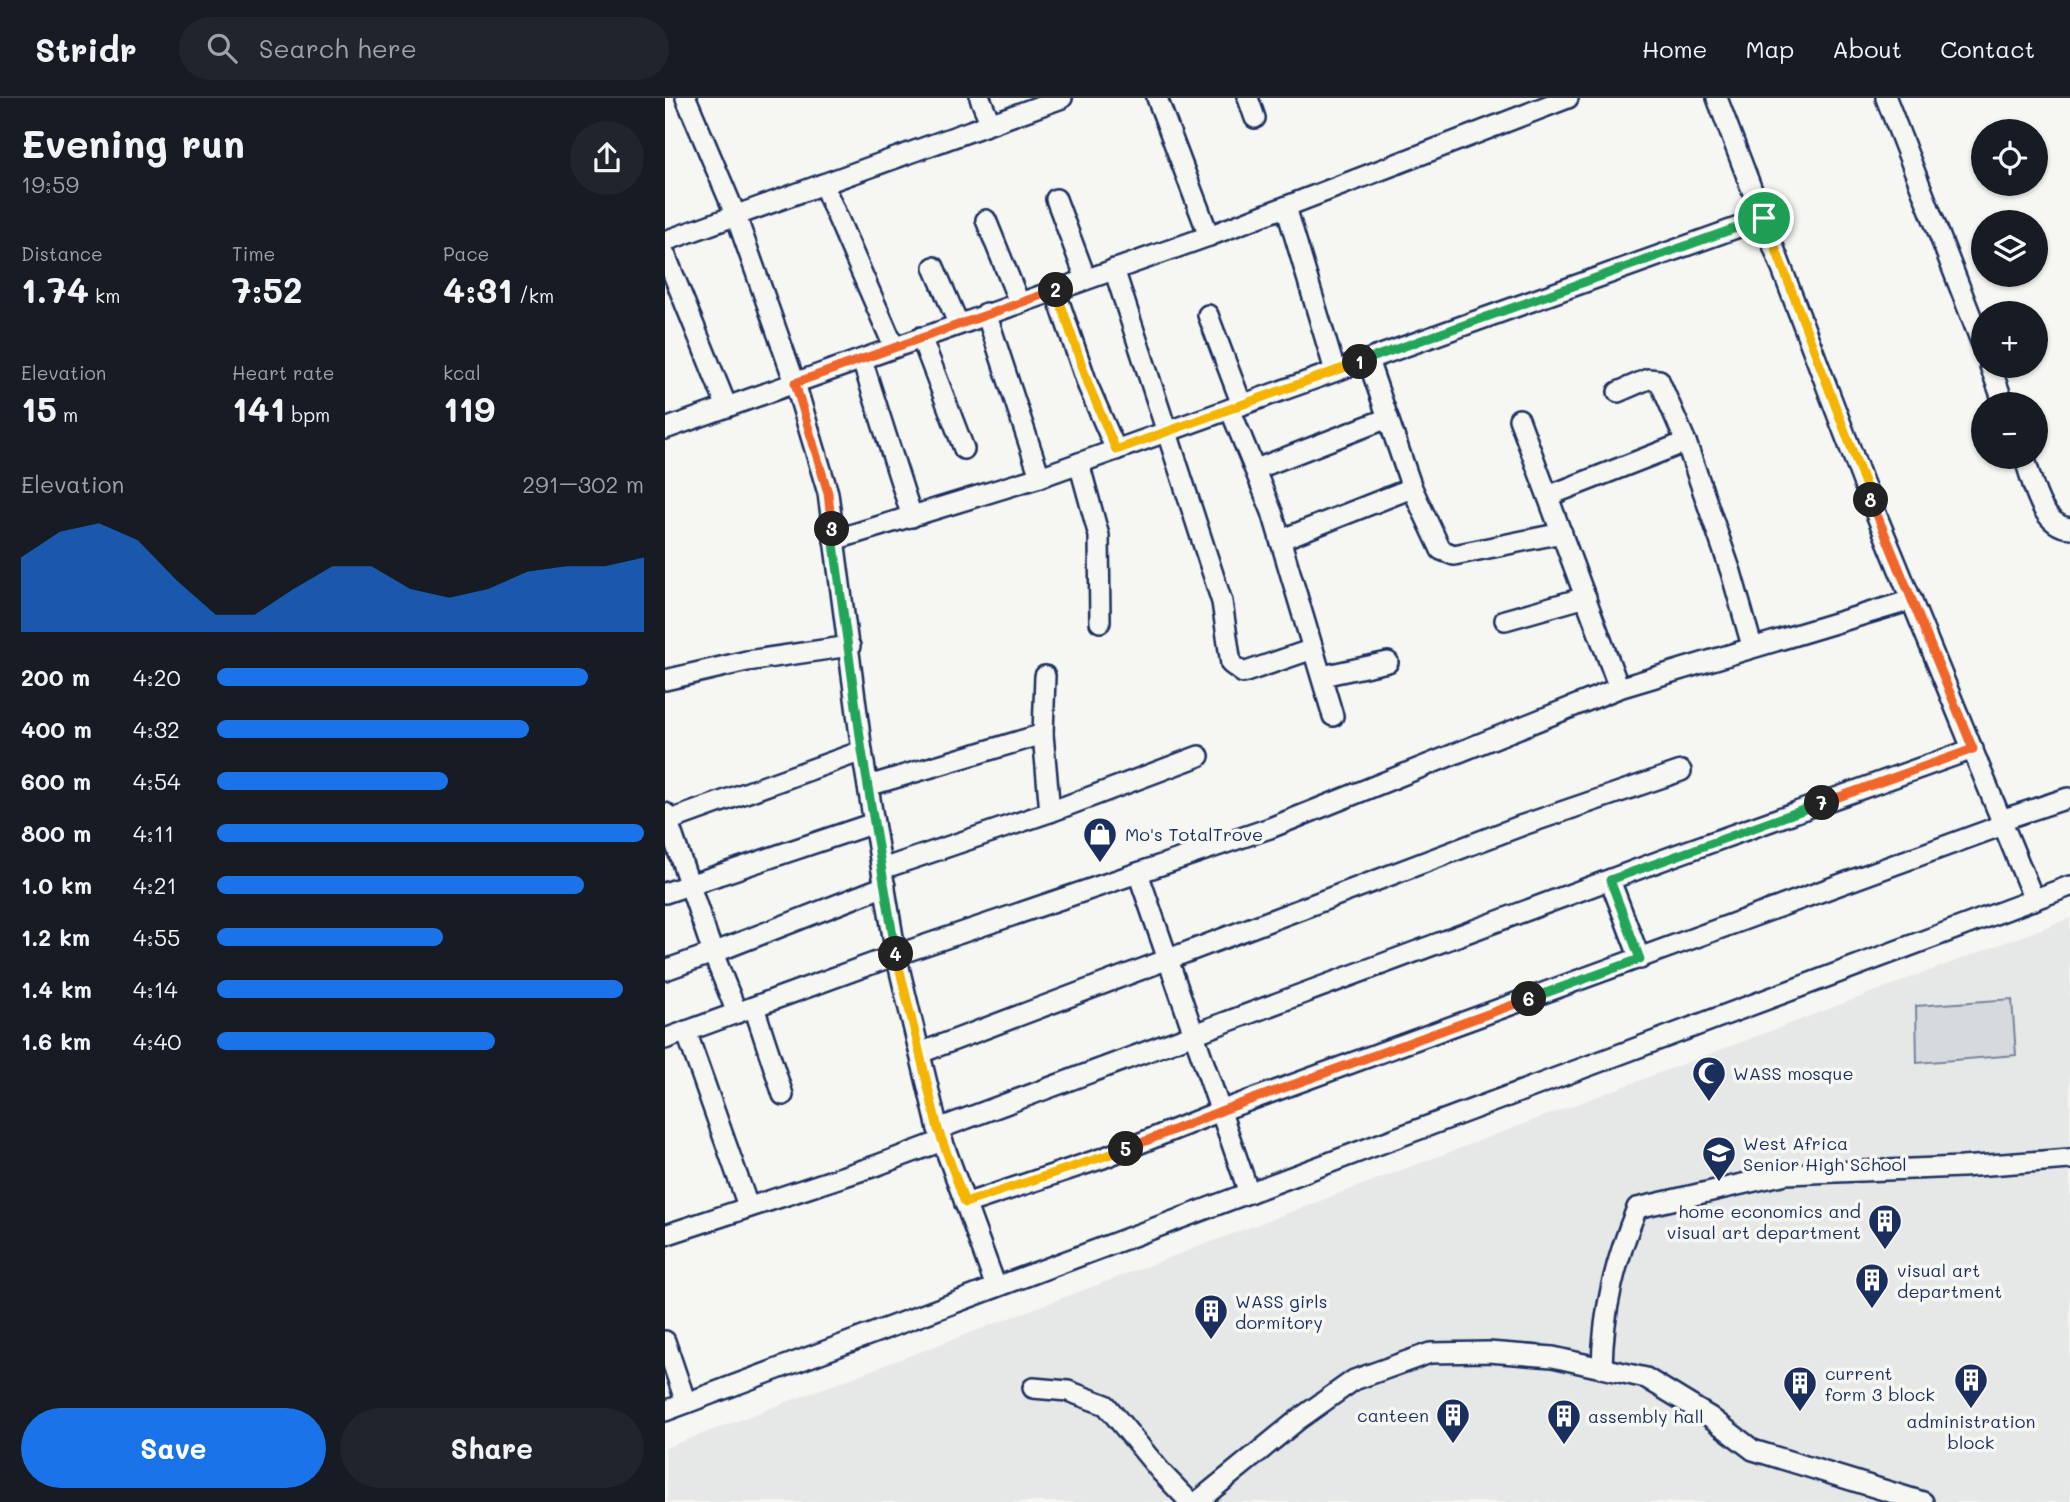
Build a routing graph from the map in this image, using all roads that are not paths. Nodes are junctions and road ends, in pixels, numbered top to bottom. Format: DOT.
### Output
graph roads {
  1 [pos="686,98"];
  2 [pos="979,98"];
  3 [pos="1062,98"];
  4 [pos="1157,98"];
  5 [pos="1248,98"];
  6 [pos="1567,98"];
  7 [pos="1717,98"];
  8 [pos="1886,98"];
  9 [pos="1255,118"];
  10 [pos="991,122"];
  11 [pos="823,184"];
  12 [pos="1056,199"];
  13 [pos="1286,207"];
  14 [pos="736,216"];
  15 [pos="1764,218"];
  16 [pos="986,220"];
  17 [pos="1209,236"];
  18 [pos="665,241"];
  19 [pos="665,254"];
  20 [pos="934,267"];
  21 [pos="1114,269"];
  22 [pos="1086,279"];
  23 [pos="1055,289"];
  24 [pos="1019,302"];
  25 [pos="986,313"];
  26 [pos="1208,315"];
  27 [pos="1971,316"];
  28 [pos="958,323"];
  29 [pos="921,337"];
  30 [pos="894,346"];
  31 [pos="862,360"];
  32 [pos="1368,360"];
  33 [pos="1335,371"];
  34 [pos="795,383"];
  35 [pos="1618,392"];
  36 [pos="727,407"];
  37 [pos="1236,407"];
  38 [pos="1388,418"];
  39 [pos="1520,419"];
  40 [pos="665,427"];
  41 [pos="1166,432"];
  42 [pos="1686,442"];
  43 [pos="964,449"];
  44 [pos="1116,450"];
  45 [pos="1079,463"];
  46 [pos="1256,469"];
  47 [pos="2029,469"];
  48 [pos="1040,477"];
  49 [pos="1412,488"];
  50 [pos="1548,496"];
  51 [pos="912,517"];
  52 [pos="2070,528"];
  53 [pos="1562,533"];
  54 [pos="834,540"];
  55 [pos="1280,540"];
  56 [pos="1585,597"];
  57 [pos="1912,600"];
  58 [pos="1505,620"];
  59 [pos="1100,622"];
  60 [pos="850,646"];
  61 [pos="1752,646"];
  62 [pos="1313,649"];
  63 [pos="1388,662"];
  64 [pos="1045,676"];
  65 [pos="1322,676"];
  66 [pos="665,680"];
  67 [pos="1619,688"];
  68 [pos="1333,716"];
  69 [pos="1043,734"];
  70 [pos="1973,749"];
  71 [pos="862,751"];
  72 [pos="1199,756"];
  73 [pos="1681,771"];
  74 [pos="868,786"];
  75 [pos="2069,798"];
  76 [pos="1050,812"];
  77 [pos="666,819"];
  78 [pos="2002,822"];
  79 [pos="874,823"];
  80 [pos="1138,873"];
  81 [pos="883,878"];
  82 [pos="1610,880"];
  83 [pos="691,883"];
  84 [pos="2070,886"];
  85 [pos="665,893"];
  86 [pos="2034,900"];
  87 [pos="713,953"];
  88 [pos="897,955"];
  89 [pos="1168,959"];
  90 [pos="1640,959"];
  91 [pos="665,970"];
  92 [pos="745,1010"];
  93 [pos="686,1031"];
  94 [pos="1194,1035"];
  95 [pos="665,1039"];
  96 [pos="920,1053"];
  97 [pos="783,1095"];
  98 [pos="1223,1110"];
  99 [pos="940,1135"];
  100 [pos="2070,1158"];
  101 [pos="1249,1193"];
  102 [pos="965,1203"];
  103 [pos="748,1206"];
  104 [pos="665,1235"];
  105 [pos="996,1287"];
  106 [pos="665,1341"];
  107 [pos="1602,1368"];
  108 [pos="1033,1388"];
  109 [pos="686,1403"];
  110 [pos="665,1411"];
  111 [pos="1190,1502"];
  112 [pos="1197,1502"];
  113 [pos="1923,1502"];
  1 -- 14 [label="street"];
  2 -- 10 [label="street"];
  3 -- 10 [label="street"];
  4 -- 17 [label="street"];
  5 -- 9 [label="street"];
  6 -- 13 [label="street"];
  7 -- 15 [label="street"];
  8 -- 27 [label="street"];
  10 -- 11 [label="street"];
  11 -- 14 [label="street"];
  11 -- 30 [label="street"];
  12 -- 22 [label="street"];
  13 -- 17 [label="street"];
  13 -- 33 [label="street"];
  14 -- 18 [label="street"];
  14 -- 34 [label="street"];
  15 -- 32 [label="street"];
  15 -- 57 [label="street"];
  16 -- 24 [label="street"];
  17 -- 21 [label="street"];
  19 -- 36 [label="street"];
  20 -- 28 [label="street"];
  21 -- 22 [label="street"];
  21 -- 41 [label="street"];
  22 -- 23 [label="street"];
  23 -- 24 [label="street"];
  23 -- 44 [label="street"];
  24 -- 25 [label="street"];
  25 -- 28 [label="street"];
  25 -- 48 [label="street"];
  26 -- 37 [label="street"];
  28 -- 29 [label="street"];
  29 -- 30 [label="street"];
  29 -- 43 [label="street"];
  30 -- 31 [label="street"];
  31 -- 34 [label="street"];
  31 -- 51 [label="street"];
  32 -- 33 [label="street"];
  32 -- 38 [label="street"];
  33 -- 37 [label="street"];
  34 -- 36 [label="street"];
  34 -- 54 [label="street"];
  35 -- 42 [label="street"];
  36 -- 40 [label="street"];
  37 -- 41 [label="street"];
  37 -- 46 [label="street"];
  38 -- 46 [label="street"];
  38 -- 49 [label="street"];
  39 -- 50 [label="street"];
  41 -- 44 [label="street"];
  41 -- 62 [label="street"];
  42 -- 50 [label="street"];
  42 -- 61 [label="street"];
  44 -- 45 [label="street"];
  45 -- 48 [label="street"];
  45 -- 59 [label="street"];
  46 -- 55 [label="street"];
  47 -- 52 [label="street"];
  48 -- 51 [label="street"];
  49 -- 53 [label="street"];
  49 -- 55 [label="street"];
  50 -- 53 [label="street"];
  51 -- 54 [label="street"];
  53 -- 56 [label="street"];
  54 -- 60 [label="street"];
  55 -- 62 [label="street"];
  56 -- 58 [label="street"];
  56 -- 67 [label="street"];
  57 -- 61 [label="street"];
  57 -- 70 [label="street"];
  60 -- 66 [label="street"];
  60 -- 71 [label="street"];
  61 -- 67 [label="street"];
  62 -- 65 [label="street"];
  63 -- 65 [label="street"];
  64 -- 69 [label="street"];
  65 -- 68 [label="street"];
  67 -- 80 [label="street"];
  69 -- 74 [label="street"];
  69 -- 76 [label="street"];
  70 -- 78 [label="street"];
  70 -- 82 [label="street"];
  71 -- 74 [label="street"];
  71 -- 77 [label="street"];
  72 -- 76 [label="street"];
  73 -- 89 [label="street"];
  74 -- 79 [label="street"];
  75 -- 78 [label="street"];
  76 -- 81 [label="street"];
  77 -- 83 [label="street"];
  78 -- 86 [label="street"];
  78 -- 90 [label="street"];
  79 -- 81 [label="street"];
  79 -- 83 [label="street"];
  80 -- 88 [label="street"];
  80 -- 89 [label="street"];
  81 -- 87 [label="street"];
  81 -- 88 [label="street"];
  82 -- 90 [label="street"];
  82 -- 94 [label="street"];
  83 -- 85 [label="street"];
  83 -- 87 [label="street"];
  84 -- 86 [label="street"];
  86 -- 101 [label="street"];
  87 -- 91 [label="street"];
  87 -- 92 [label="street"];
  88 -- 92 [label="street"];
  88 -- 96 [label="street"];
  89 -- 94 [label="street"];
  89 -- 96 [label="street"];
  90 -- 98 [label="street"];
  92 -- 93 [label="street"];
  92 -- 97 [label="street"];
  93 -- 95 [label="street"];
  93 -- 103 [label="street"];
  94 -- 98 [label="street"];
  94 -- 99 [label="street"];
  96 -- 99 [label="street"];
  98 -- 101 [label="street"];
  98 -- 102 [label="street"];
  99 -- 102 [label="street"];
  99 -- 103 [label="street"];
  100 -- 107 [label="street"];
  101 -- 105 [label="street"];
  102 -- 105 [label="street"];
  103 -- 104 [label="street"];
  105 -- 109 [label="street"];
  106 -- 109 [label="street"];
  107 -- 112 [label="street"];
  107 -- 113 [label="street"];
  108 -- 111 [label="street"];
  109 -- 110 [label="street"];
}
